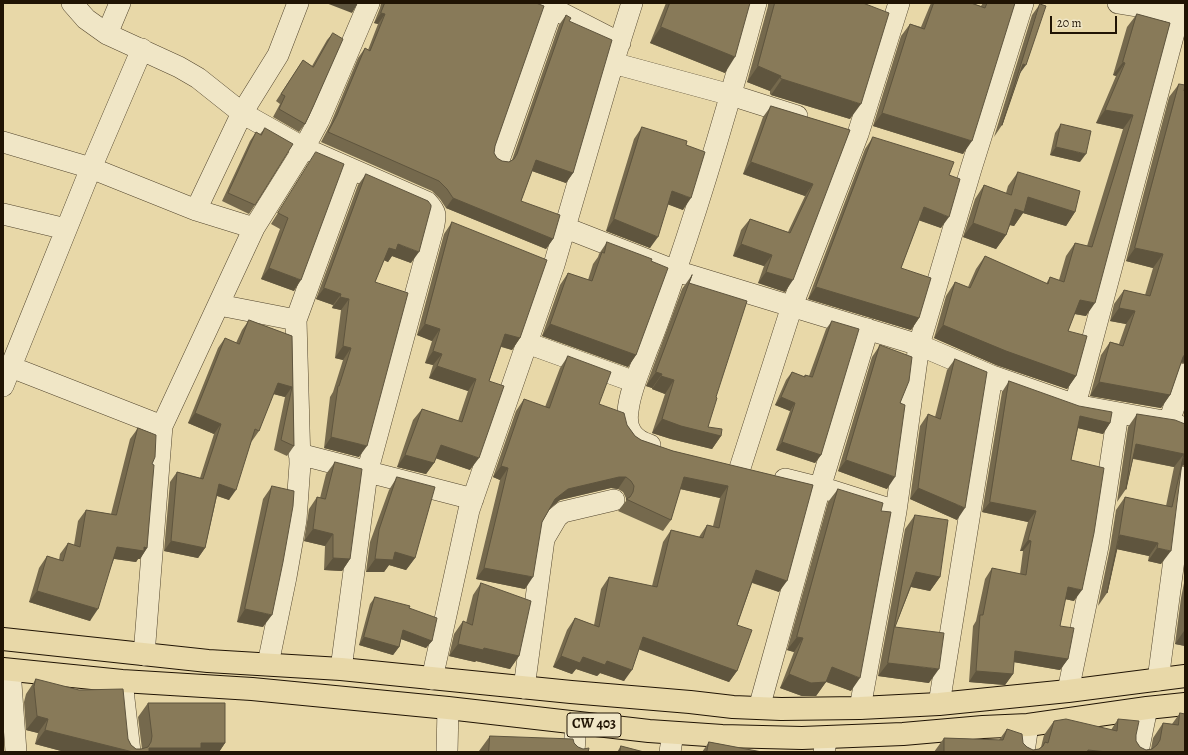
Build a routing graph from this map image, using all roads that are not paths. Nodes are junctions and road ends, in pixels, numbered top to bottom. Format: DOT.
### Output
graph roads {
  1 [pos="72,3"];
  2 [pos="120,3"];
  3 [pos="298,3"];
  4 [pos="369,3"];
  5 [pos="632,3"];
  6 [pos="756,3"];
  7 [pos="899,3"];
  8 [pos="1023,3"];
  9 [pos="1118,3"];
  10 [pos="547,6"];
  11 [pos="1182,14"];
  12 [pos="107,34"];
  13 [pos="620,43"];
  14 [pos="142,50"];
  15 [pos="613,63"];
  16 [pos="731,96"];
  17 [pos="242,113"];
  18 [pos="813,120"];
  19 [pos="3,142"];
  20 [pos="304,148"];
  21 [pos="499,160"];
  22 [pos="91,168"];
  23 [pos="351,170"];
  24 [pos="196,210"];
  25 [pos="3,214"];
  26 [pos="435,217"];
  27 [pos="456,225"];
  28 [pos="254,228"];
  29 [pos="566,228"];
  30 [pos="66,229"];
  31 [pos="676,271"];
  32 [pos="219,305"];
  33 [pos="792,306"];
  34 [pos="296,320"];
  35 [pos="868,329"];
  36 [pos="527,343"];
  37 [pos="919,344"];
  38 [pos="11,367"];
  39 [pos="1185,374"];
  40 [pos="992,376"];
  41 [pos="635,382"];
  42 [pos="3,386"];
  43 [pos="1075,405"];
  44 [pos="1118,413"];
  45 [pos="1177,425"];
  46 [pos="162,426"];
  47 [pos="668,451"];
  48 [pos="299,454"];
  49 [pos="367,473"];
  50 [pos="1185,477"];
  51 [pos="820,488"];
  52 [pos="473,499"];
  53 [pos="614,500"];
  54 [pos="896,511"];
  55 [pos="3,639"];
  56 [pos="144,655"];
  57 [pos="268,664"];
  58 [pos="342,669"];
  59 [pos="6,670"];
  60 [pos="1185,676"];
  61 [pos="432,679"];
  62 [pos="1158,680"];
  63 [pos="122,682"];
  64 [pos="524,688"];
  65 [pos="1068,691"];
  66 [pos="939,704"];
  67 [pos="1185,704"];
  68 [pos="448,708"];
  69 [pos="759,708"];
  70 [pos="860,708"];
  71 [pos="1147,708"];
  72 [pos="576,723"];
  73 [pos="1028,725"];
  74 [pos="671,742"];
  75 [pos="826,745"];
  76 [pos="16,752"];
  77 [pos="130,752"];
  78 [pos="448,752"];
  79 [pos="574,752"];
  80 [pos="1024,752"];
  81 [pos="1138,752"];
  1 -- 12 [label="street"];
  2 -- 12 [label="street"];
  3 -- 17 [label="street"];
  4 -- 20 [label="street"];
  5 -- 13 [label="street"];
  6 -- 16 [label="street"];
  7 -- 33 [label="street"];
  8 -- 37 [label="street"];
  9 -- 11 [label="street"];
  10 -- 13 [label="street"];
  10 -- 21 [label="street"];
  11 -- 43 [label="street"];
  12 -- 14 [label="street"];
  13 -- 15 [label="street"];
  14 -- 17 [label="street"];
  14 -- 22 [label="street"];
  15 -- 16 [label="street"];
  15 -- 29 [label="street"];
  16 -- 18 [label="street"];
  16 -- 31 [label="street"];
  17 -- 20 [label="street"];
  17 -- 24 [label="street"];
  19 -- 22 [label="street"];
  20 -- 23 [label="street"];
  20 -- 28 [label="street"];
  22 -- 24 [label="street"];
  22 -- 30 [label="street"];
  23 -- 26 [label="street"];
  23 -- 34 [label="street"];
  24 -- 28 [label="street"];
  25 -- 30 [label="street"];
  26 -- 27 [label="street"];
  26 -- 49 [label="street"];
  28 -- 32 [label="street"];
  29 -- 31 [label="street"];
  29 -- 36 [label="street"];
  30 -- 38 [label="street"];
  31 -- 33 [label="street"];
  31 -- 41 [label="street"];
  32 -- 34 [label="street"];
  32 -- 46 [label="street"];
  33 -- 35 [label="street"];
  33 -- 51 [label="street"];
  34 -- 48 [label="street"];
  35 -- 37 [label="street"];
  35 -- 51 [label="street"];
  36 -- 41 [label="street"];
  36 -- 52 [label="street"];
  37 -- 40 [label="street"];
  37 -- 54 [label="street"];
  38 -- 42 [label="street"];
  38 -- 46 [label="street"];
  39 -- 45 [label="street"];
  40 -- 43 [label="street"];
  40 -- 66 [label="street"];
  41 -- 47 [label="street"];
  43 -- 44 [label="street"];
  44 -- 45 [label="street"];
  44 -- 65 [label="street"];
  46 -- 56 [label="street"];
  48 -- 49 [label="street"];
  48 -- 57 [label="street"];
  49 -- 52 [label="street"];
  49 -- 58 [label="street"];
  50 -- 62 [label="street"];
  51 -- 54 [label="street"];
  51 -- 69 [label="street"];
  52 -- 61 [label="street"];
  53 -- 64 [label="street"];
  54 -- 70 [label="street"];
  55 -- 56 [label="main road, CW 403"];
  56 -- 57 [label="main road, CW 403"];
  57 -- 58 [label="main road, CW 403"];
  58 -- 61 [label="main road, CW 403"];
  59 -- 63 [label="main road, CW 403"];
  59 -- 76 [label="street"];
  60 -- 62 [label="main road, CW 403"];
  61 -- 64 [label="main road, CW 403"];
  62 -- 65 [label="main road, CW 403"];
  63 -- 68 [label="main road, CW 403"];
  63 -- 77 [label="street"];
  64 -- 69 [label="main road, CW 403"];
  65 -- 66 [label="main road, CW 403"];
  66 -- 70 [label="main road, CW 403"];
  67 -- 71 [label="main road, CW 403"];
  68 -- 72 [label="main road, CW 403"];
  68 -- 78 [label="street"];
  69 -- 70 [label="main road, CW 403"];
  71 -- 73 [label="main road, CW 403"];
  71 -- 81 [label="street"];
  72 -- 74 [label="main road, CW 403"];
  72 -- 79 [label="street"];
  73 -- 75 [label="main road, CW 403"];
  73 -- 80 [label="street"];
  74 -- 75 [label="main road, CW 403"];
}
